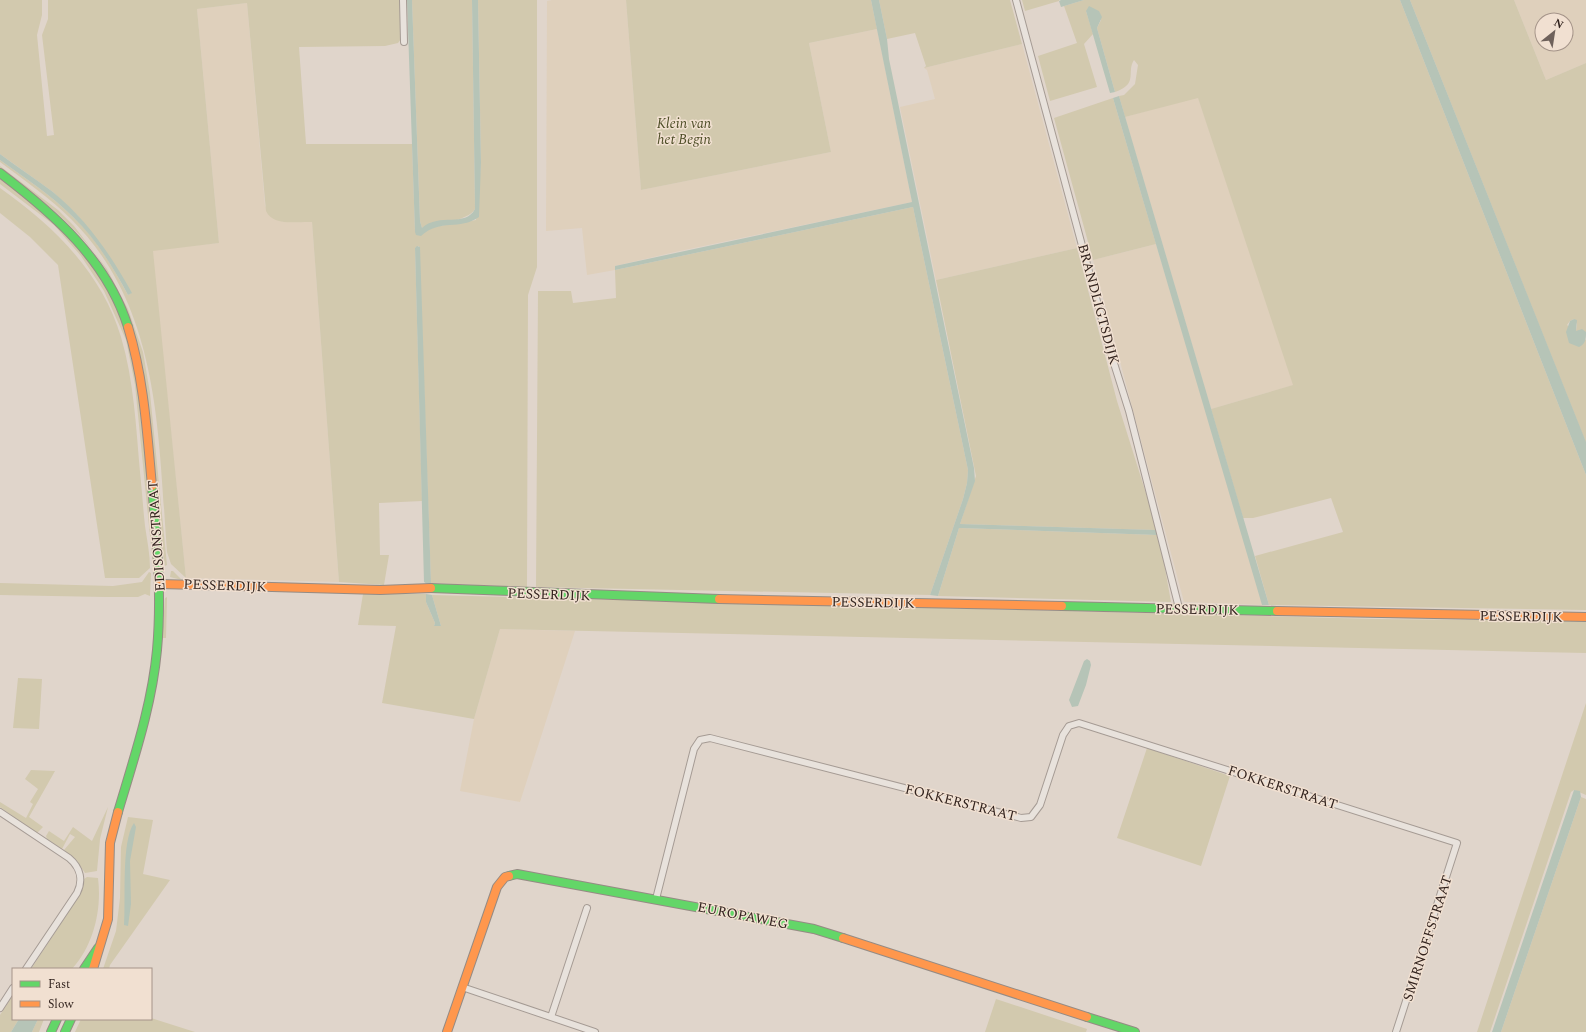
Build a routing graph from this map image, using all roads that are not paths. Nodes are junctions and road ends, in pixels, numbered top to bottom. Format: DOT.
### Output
graph roads {
  1 [pos="403,0"];
  2 [pos="1016,0"];
  3 [pos="404,42"];
  4 [pos="0,174"];
  5 [pos="160,584"];
  6 [pos="1179,608"];
  7 [pos="1586,617"];
  8 [pos="0,812"];
  9 [pos="1457,843"];
  10 [pos="656,899"];
  11 [pos="587,908"];
  12 [pos="101,944"];
  13 [pos="27,968"];
  14 [pos="85,968"];
  15 [pos="93,968"];
  16 [pos="462,987"];
  17 [pos="12,990"];
  18 [pos="0,1008"];
  19 [pos="551,1017"];
  20 [pos="57,1020"];
  21 [pos="71,1020"];
  22 [pos="51,1032"];
  23 [pos="65,1032"];
  24 [pos="447,1032"];
  25 [pos="595,1032"];
  26 [pos="1135,1032"];
  27 [pos="1396,1032"];
  1 -- 3 [label="street"];
  2 -- 6 [label="street, BRANDLIGTSDIJK"];
  4 -- 5 [label="main road, EDISONSTRAAT"];
  5 -- 6 [label="main road, PESSERDIJK"];
  5 -- 12 [label="main road, EDISONSTRAAT"];
  6 -- 7 [label="main road, PESSERDIJK"];
  8 -- 13 [label="street"];
  9 -- 10 [label="street, FOKKERSTRAAT"];
  9 -- 27 [label="street, SMIRNOFFSTRAAT"];
  10 -- 16 [label="main road, EUROPAWEG"];
  10 -- 26 [label="main road, EUROPAWEG"];
  11 -- 19 [label="street"];
  12 -- 14 [label="main road, EDISONSTRAAT"];
  12 -- 15 [label="main road, EDISONSTRAAT"];
  16 -- 19 [label="street"];
  16 -- 24 [label="main road, EUROPAWEG"];
  17 -- 18 [label="street"];
  19 -- 25 [label="street"];
  20 -- 22 [label="main road"];
  21 -- 23 [label="main road"];
}
